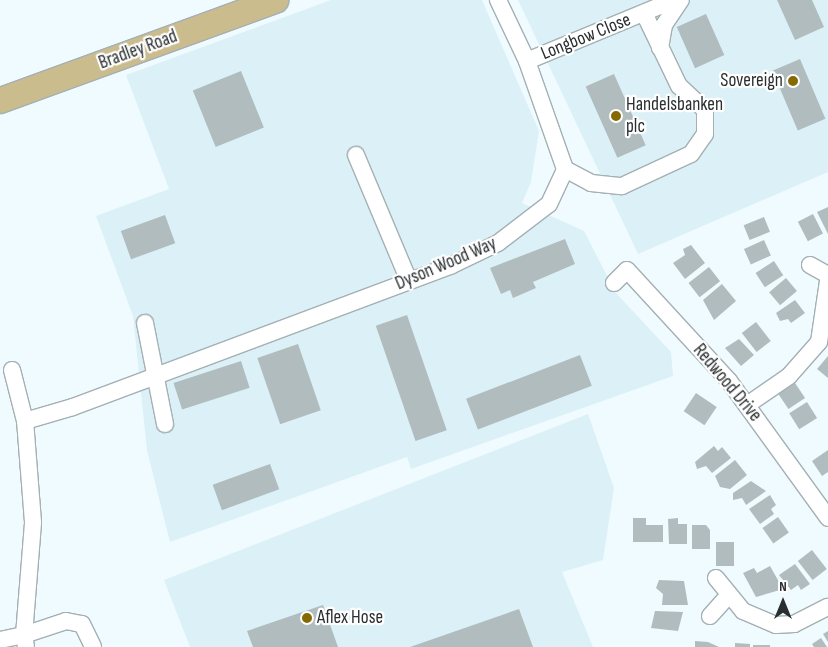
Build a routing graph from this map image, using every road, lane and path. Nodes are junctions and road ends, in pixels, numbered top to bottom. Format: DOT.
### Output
graph roads {
  1 [pos="275,0"];
  2 [pos="498,0"];
  3 [pos="674,0"];
  4 [pos="681,0"];
  5 [pos="644,13"];
  6 [pos="660,48"];
  7 [pos="527,61"];
  8 [pos="0,100"];
  9 [pos="356,155"];
  10 [pos="565,169"];
  11 [pos="810,265"];
  12 [pos="828,275"];
  13 [pos="828,281"];
  14 [pos="409,282"];
  15 [pos="614,283"];
  16 [pos="145,323"];
  17 [pos="12,370"];
  18 [pos="156,377"];
  19 [pos="747,405"];
  20 [pos="26,421"];
  21 [pos="165,424"];
  22 [pos="826,509"];
  23 [pos="716,578"];
  24 [pos="729,594"];
  25 [pos="828,607"];
  26 [pos="710,616"];
  27 [pos="0,640"];
  28 [pos="25,641"];
  29 [pos="93,647"];
  1 -- 8 [label="main road, Bradley Road"];
  2 -- 7 [label="street"];
  3 -- 5 [label="street, Longbow Close"];
  4 -- 6 [label="street"];
  5 -- 6 [label="street, Longbow Close"];
  5 -- 7 [label="street, Longbow Close"];
  6 -- 10 [label="street, Longbow Close"];
  7 -- 10 [label="street"];
  9 -- 14 [label="street"];
  10 -- 14 [label="street, Dyson Wood Way"];
  11 -- 12 [label="street"];
  13 -- 19 [label="street"];
  14 -- 18 [label="street, Dyson Wood Way"];
  15 -- 19 [label="street, Redwood Drive"];
  16 -- 18 [label="street"];
  17 -- 20 [label="street"];
  18 -- 20 [label="street, Dyson Wood Way"];
  18 -- 21 [label="street"];
  19 -- 22 [label="street, Redwood Drive"];
  20 -- 28 [label="street"];
  23 -- 24 [label="street"];
  24 -- 25 [label="street"];
  24 -- 26 [label="street"];
  27 -- 28 [label="street"];
  28 -- 29 [label="street"];
}
